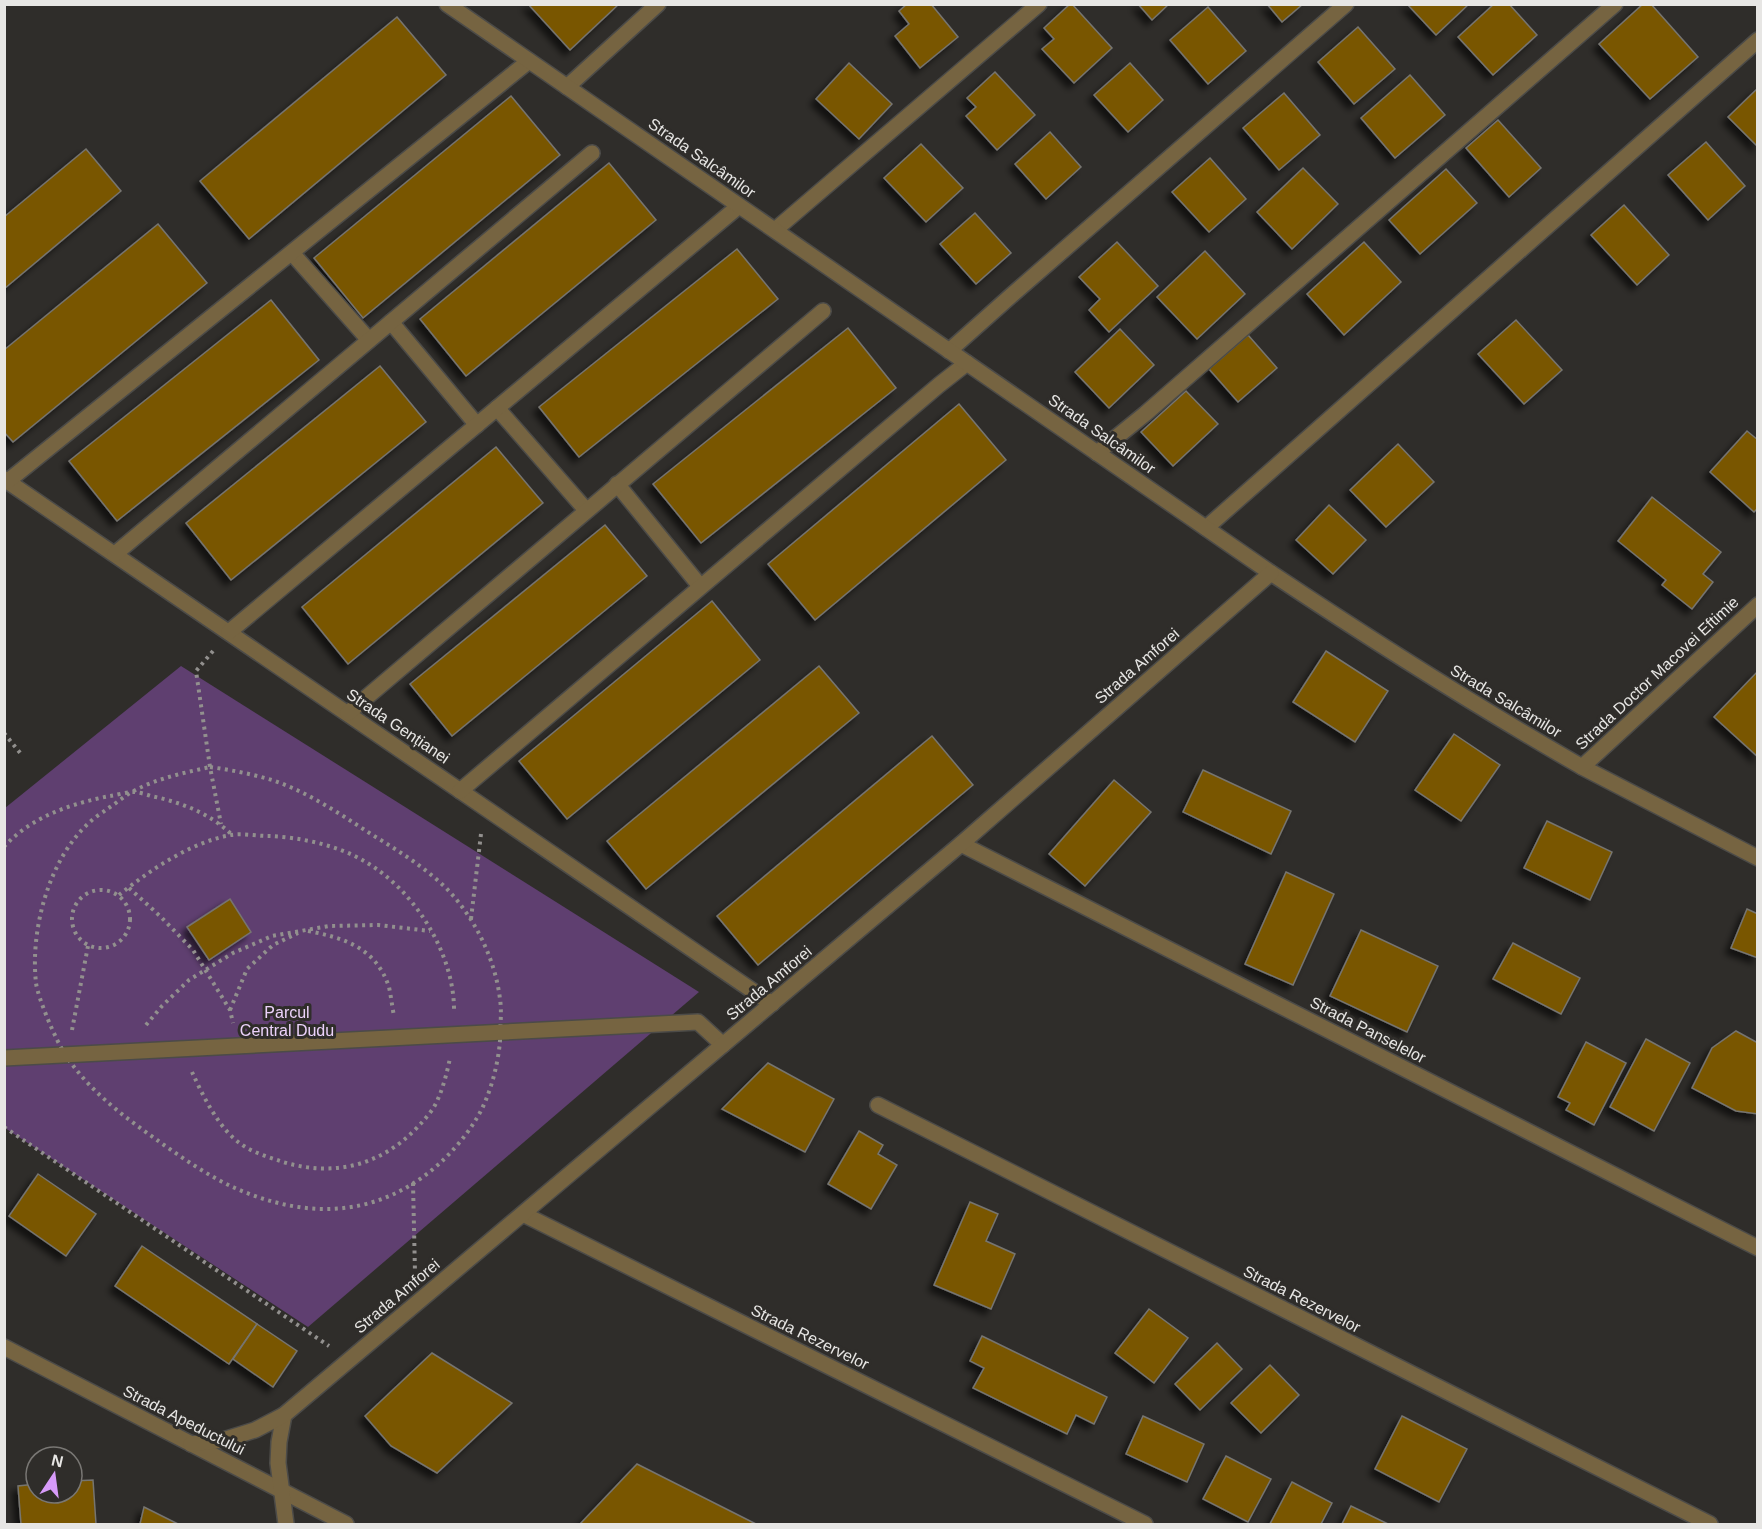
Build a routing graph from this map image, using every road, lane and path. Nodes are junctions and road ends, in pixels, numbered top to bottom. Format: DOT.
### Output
graph roads {
  1 [pos="447,4"];
  2 [pos="658,4"];
  3 [pos="1039,4"];
  4 [pos="1346,4"];
  5 [pos="1616,4"];
  6 [pos="1758,40"];
  7 [pos="529,61"];
  8 [pos="567,87"];
  9 [pos="592,153"];
  10 [pos="739,206"];
  11 [pos="775,231"];
  12 [pos="292,253"];
  13 [pos="823,312"];
  14 [pos="391,322"];
  15 [pos="369,340"];
  16 [pos="949,351"];
  17 [pos="968,363"];
  18 [pos="497,408"];
  19 [pos="477,425"];
  20 [pos="1097,453"];
  21 [pos="6,480"];
  22 [pos="617,484"];
  23 [pos="586,510"];
  24 [pos="1206,528"];
  25 [pos="115,554"];
  26 [pos="1271,573"];
  27 [pos="700,586"];
  28 [pos="1758,605"];
  29 [pos="229,632"];
  30 [pos="348,713"];
  31 [pos="4,733"];
  32 [pos="21,754"];
  33 [pos="210,767"];
  34 [pos="1582,767"];
  35 [pos="460,791"];
  36 [pos="132,792"];
  37 [pos="484,807"];
  38 [pos="221,824"];
  39 [pos="232,835"];
  40 [pos="961,844"];
  41 [pos="4,847"];
  42 [pos="1758,858"];
  43 [pos="129,888"];
  44 [pos="120,896"];
  45 [pos="471,920"];
  46 [pos="305,930"];
  47 [pos="430,931"];
  48 [pos="88,946"];
  49 [pos="206,969"];
  50 [pos="772,1004"];
  51 [pos="230,1010"];
  52 [pos="500,1032"];
  53 [pos="71,1033"];
  54 [pos="453,1034"];
  55 [pos="397,1037"];
  56 [pos="240,1045"];
  57 [pos="723,1046"];
  58 [pos="190,1048"];
  59 [pos="67,1049"];
  60 [pos="135,1050"];
  61 [pos="4,1058"];
  62 [pos="878,1105"];
  63 [pos="4,1127"];
  64 [pos="413,1183"];
  65 [pos="523,1214"];
  66 [pos="1758,1248"];
  67 [pos="416,1304"];
  68 [pos="4,1347"];
  69 [pos="349,1360"];
  70 [pos="284,1414"];
  71 [pos="191,1444"];
  72 [pos="281,1491"];
  73 [pos="286,1524"];
  74 [pos="346,1524"];
  75 [pos="1145,1524"];
  76 [pos="1710,1524"];
  1 -- 7 [label="street, Strada Salcâmilor"];
  2 -- 8 [label="street"];
  3 -- 11 [label="street"];
  4 -- 16 [label="street"];
  5 -- 20 [label="street"];
  6 -- 24 [label="street"];
  7 -- 8 [label="street, Strada Salcâmilor"];
  7 -- 12 [label="street"];
  8 -- 10 [label="street, Strada Salcâmilor"];
  9 -- 14 [label="street"];
  10 -- 11 [label="street, Strada Salcâmilor"];
  10 -- 18 [label="street"];
  11 -- 16 [label="street, Strada Salcâmilor"];
  12 -- 15 [label="street"];
  12 -- 21 [label="street"];
  13 -- 22 [label="street"];
  14 -- 15 [label="street"];
  14 -- 19 [label="street"];
  15 -- 25 [label="street"];
  16 -- 17 [label="street, Strada Salcâmilor"];
  17 -- 20 [label="street, Strada Salcâmilor"];
  17 -- 27 [label="street"];
  18 -- 19 [label="street"];
  18 -- 23 [label="street"];
  19 -- 29 [label="street"];
  20 -- 24 [label="street, Strada Salcâmilor"];
  21 -- 25 [label="street, Strada Gențianei"];
  22 -- 23 [label="street"];
  22 -- 27 [label="street"];
  23 -- 30 [label="street"];
  24 -- 26 [label="street, Strada Salcâmilor"];
  25 -- 29 [label="street, Strada Gențianei"];
  26 -- 34 [label="street, Strada Salcâmilor"];
  26 -- 40 [label="street, Strada Amforei"];
  27 -- 35 [label="street"];
  28 -- 34 [label="street, Strada Doctor Macovei Eftimie"];
  29 -- 30 [label="street, Strada Gențianei"];
  29 -- 33 [label="path"];
  30 -- 35 [label="street, Strada Gențianei"];
  31 -- 32 [label="path"];
  33 -- 36 [label="path"];
  33 -- 38 [label="path"];
  33 -- 45 [label="path"];
  34 -- 42 [label="street, Strada Salcâmilor"];
  35 -- 37 [label="street, Strada Gențianei"];
  36 -- 38 [label="path"];
  36 -- 41 [label="path"];
  36 -- 59 [label="path"];
  37 -- 45 [label="path"];
  37 -- 50 [label="street, Strada Gențianei"];
  38 -- 39 [label="path"];
  39 -- 43 [label="path"];
  39 -- 47 [label="path"];
  40 -- 50 [label="street, Strada Amforei"];
  40 -- 66 [label="street, Strada Panselelor"];
  43 -- 44 [label="path"];
  43 -- 49 [label="path"];
  44 -- 48 [label="path"];
  44 -- 48 [label="path"];
  45 -- 52 [label="path"];
  46 -- 47 [label="path"];
  46 -- 49 [label="path"];
  46 -- 51 [label="path"];
  46 -- 55 [label="path"];
  47 -- 54 [label="path"];
  48 -- 53 [label="path"];
  49 -- 51 [label="path"];
  49 -- 60 [label="path"];
  50 -- 57 [label="street, Strada Amforei"];
  51 -- 56 [label="path"];
  52 -- 54 [label="street"];
  52 -- 57 [label="street"];
  52 -- 64 [label="path"];
  54 -- 55 [label="street"];
  54 -- 58 [label="path"];
  55 -- 56 [label="street"];
  56 -- 58 [label="street"];
  57 -- 65 [label="street, Strada Amforei"];
  58 -- 60 [label="street"];
  59 -- 60 [label="street"];
  59 -- 61 [label="street"];
  59 -- 64 [label="path"];
  62 -- 76 [label="street, Strada Rezervelor"];
  63 -- 69 [label="path"];
  64 -- 67 [label="path"];
  65 -- 67 [label="street, Strada Amforei"];
  65 -- 75 [label="street, Strada Rezervelor"];
  67 -- 69 [label="street, Strada Amforei"];
  68 -- 71 [label="street, Strada Apeductului"];
  69 -- 70 [label="street, Strada Amforei"];
  70 -- 71 [label="street, Strada Amforei"];
  70 -- 72 [label="street"];
  71 -- 72 [label="street, Strada Apeductului"];
  72 -- 73 [label="street"];
  72 -- 74 [label="street, Strada Apeductului"];
}
